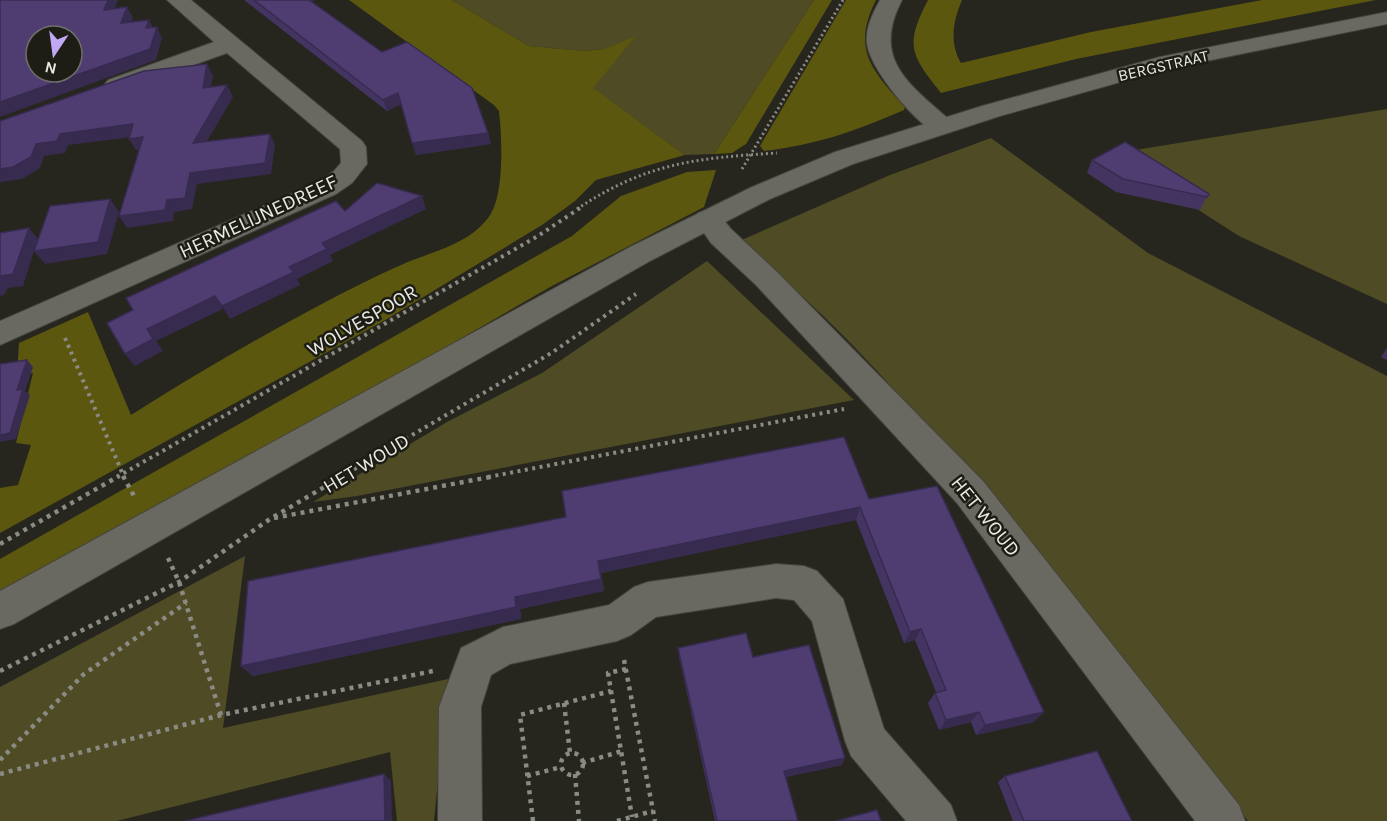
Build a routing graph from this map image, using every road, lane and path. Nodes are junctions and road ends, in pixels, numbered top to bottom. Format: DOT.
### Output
graph roads {
  1 [pos="178,0"];
  2 [pos="843,0"];
  3 [pos="891,0"];
  4 [pos="1387,18"];
  5 [pos="230,44"];
  6 [pos="98,91"];
  7 [pos="942,126"];
  8 [pos="708,219"];
  9 [pos="637,294"];
  10 [pos="53,310"];
  11 [pos="0,334"];
  12 [pos="883,402"];
  13 [pos="122,474"];
  14 [pos="270,519"];
  15 [pos="151,525"];
  16 [pos="0,544"];
  17 [pos="179,582"];
  18 [pos="186,603"];
  19 [pos="0,611"];
  20 [pos="617,622"];
  21 [pos="475,662"];
  22 [pos="626,669"];
  23 [pos="0,671"];
  24 [pos="611,691"];
  25 [pos="563,703"];
  26 [pos="221,716"];
  27 [pos="622,751"];
  28 [pos="570,753"];
  29 [pos="0,760"];
  30 [pos="582,763"];
  31 [pos="561,767"];
  32 [pos="0,774"];
  33 [pos="575,774"];
  34 [pos="527,776"];
  35 [pos="653,811"];
  36 [pos="632,817"];
  37 [pos="460,821"];
  38 [pos="533,821"];
  39 [pos="579,821"];
  40 [pos="616,821"];
  41 [pos="655,821"];
  42 [pos="935,821"];
  43 [pos="1223,821"];
  1 -- 5 [label="street, HERMELIJNEDREEF"];
  2 -- 13 [label="path, WOLVESPOOR"];
  3 -- 7 [label="street"];
  4 -- 7 [label="street, BERGSTRAAT"];
  5 -- 6 [label="street"];
  5 -- 10 [label="street, HERMELIJNEDREEF"];
  7 -- 8 [label="street"];
  8 -- 12 [label="street, HET WOUD"];
  8 -- 15 [label="street"];
  9 -- 14 [label="path, HET WOUD"];
  10 -- 11 [label="street, HERMELIJNEDREEF"];
  10 -- 13 [label="path"];
  12 -- 14 [label="path"];
  12 -- 43 [label="street, HET WOUD"];
  13 -- 15 [label="path"];
  13 -- 16 [label="path, WOLVESPOOR"];
  14 -- 17 [label="path, HET WOUD"];
  15 -- 17 [label="path"];
  15 -- 19 [label="street"];
  17 -- 18 [label="path"];
  17 -- 23 [label="path, HET WOUD"];
  18 -- 26 [label="path"];
  18 -- 29 [label="path"];
  20 -- 21 [label="street"];
  20 -- 22 [label="path"];
  20 -- 42 [label="street"];
  21 -- 26 [label="path"];
  21 -- 37 [label="street"];
  22 -- 24 [label="path"];
  22 -- 35 [label="path"];
  24 -- 25 [label="path"];
  24 -- 27 [label="path"];
  25 -- 28 [label="path"];
  25 -- 34 [label="path"];
  26 -- 32 [label="path"];
  27 -- 30 [label="path"];
  27 -- 36 [label="path"];
  28 -- 30 [label="path"];
  28 -- 31 [label="path"];
  30 -- 33 [label="path"];
  31 -- 33 [label="path"];
  31 -- 34 [label="path"];
  33 -- 39 [label="path"];
  34 -- 38 [label="path"];
  35 -- 36 [label="path"];
  35 -- 41 [label="path"];
  36 -- 40 [label="path"];
}
